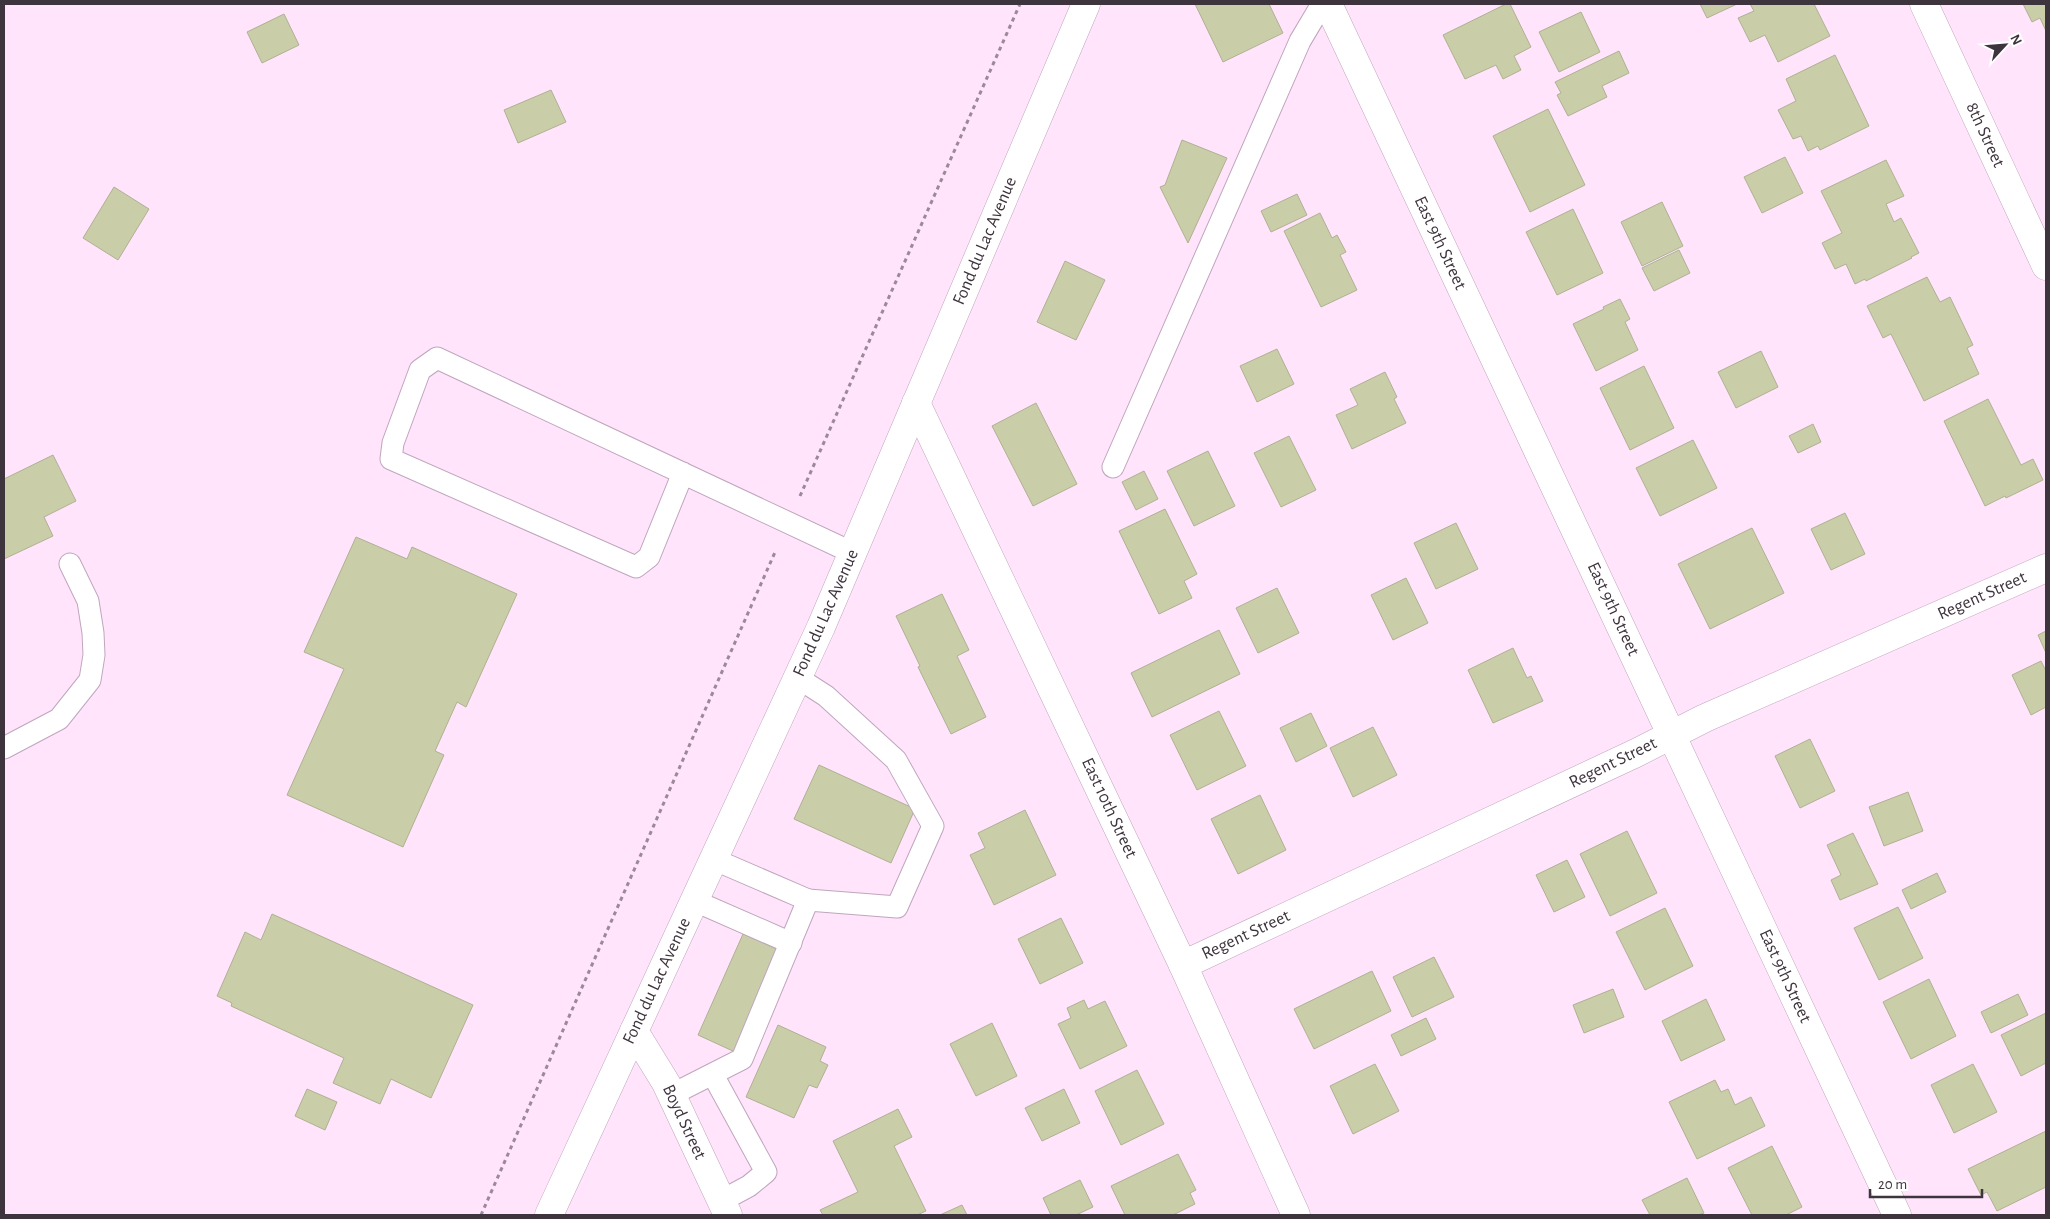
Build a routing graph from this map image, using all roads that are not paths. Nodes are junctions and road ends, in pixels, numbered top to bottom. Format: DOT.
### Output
graph roads {
  1 [pos="1086,4"];
  2 [pos="1322,4"];
  3 [pos="1328,4"];
  4 [pos="1924,4"];
  5 [pos="2046,266"];
  6 [pos="916,403"];
  7 [pos="1113,467"];
  8 [pos="683,473"];
  9 [pos="852,553"];
  10 [pos="70,564"];
  11 [pos="2046,568"];
  12 [pos="798,678"];
  13 [pos="1671,734"];
  14 [pos="4,748"];
  15 [pos="714,859"];
  16 [pos="808,900"];
  17 [pos="695,901"];
  18 [pos="791,943"];
  19 [pos="1183,965"];
  20 [pos="634,1031"];
  21 [pos="713,1075"];
  22 [pos="671,1095"];
  23 [pos="724,1208"];
  24 [pos="549,1215"];
  25 [pos="1296,1215"];
  26 [pos="1897,1215"];
  1 -- 6 [label="street, Fond du Lac Avenue"];
  2 -- 7 [label="lane"];
  3 -- 13 [label="street, East 9th Street"];
  4 -- 5 [label="street, 8th Street"];
  6 -- 9 [label="street, Fond du Lac Avenue"];
  6 -- 19 [label="street, East 10th Street"];
  8 -- 8 [label="lane"];
  8 -- 9 [label="lane"];
  9 -- 12 [label="street, Fond du Lac Avenue"];
  10 -- 14 [label="lane"];
  11 -- 13 [label="street, Regent Street"];
  12 -- 15 [label="street, Fond du Lac Avenue"];
  12 -- 16 [label="lane"];
  13 -- 19 [label="street, Regent Street"];
  13 -- 26 [label="street, East 9th Street"];
  15 -- 16 [label="lane"];
  15 -- 17 [label="street, Fond du Lac Avenue"];
  16 -- 18 [label="lane"];
  17 -- 18 [label="lane"];
  17 -- 20 [label="street, Fond du Lac Avenue"];
  18 -- 21 [label="lane"];
  19 -- 25 [label="street, East 10th Street"];
  20 -- 22 [label="street, Boyd Street"];
  20 -- 24 [label="street, Fond du Lac Avenue"];
  21 -- 22 [label="lane"];
  21 -- 23 [label="lane"];
  22 -- 23 [label="street, Boyd Street"];
}
